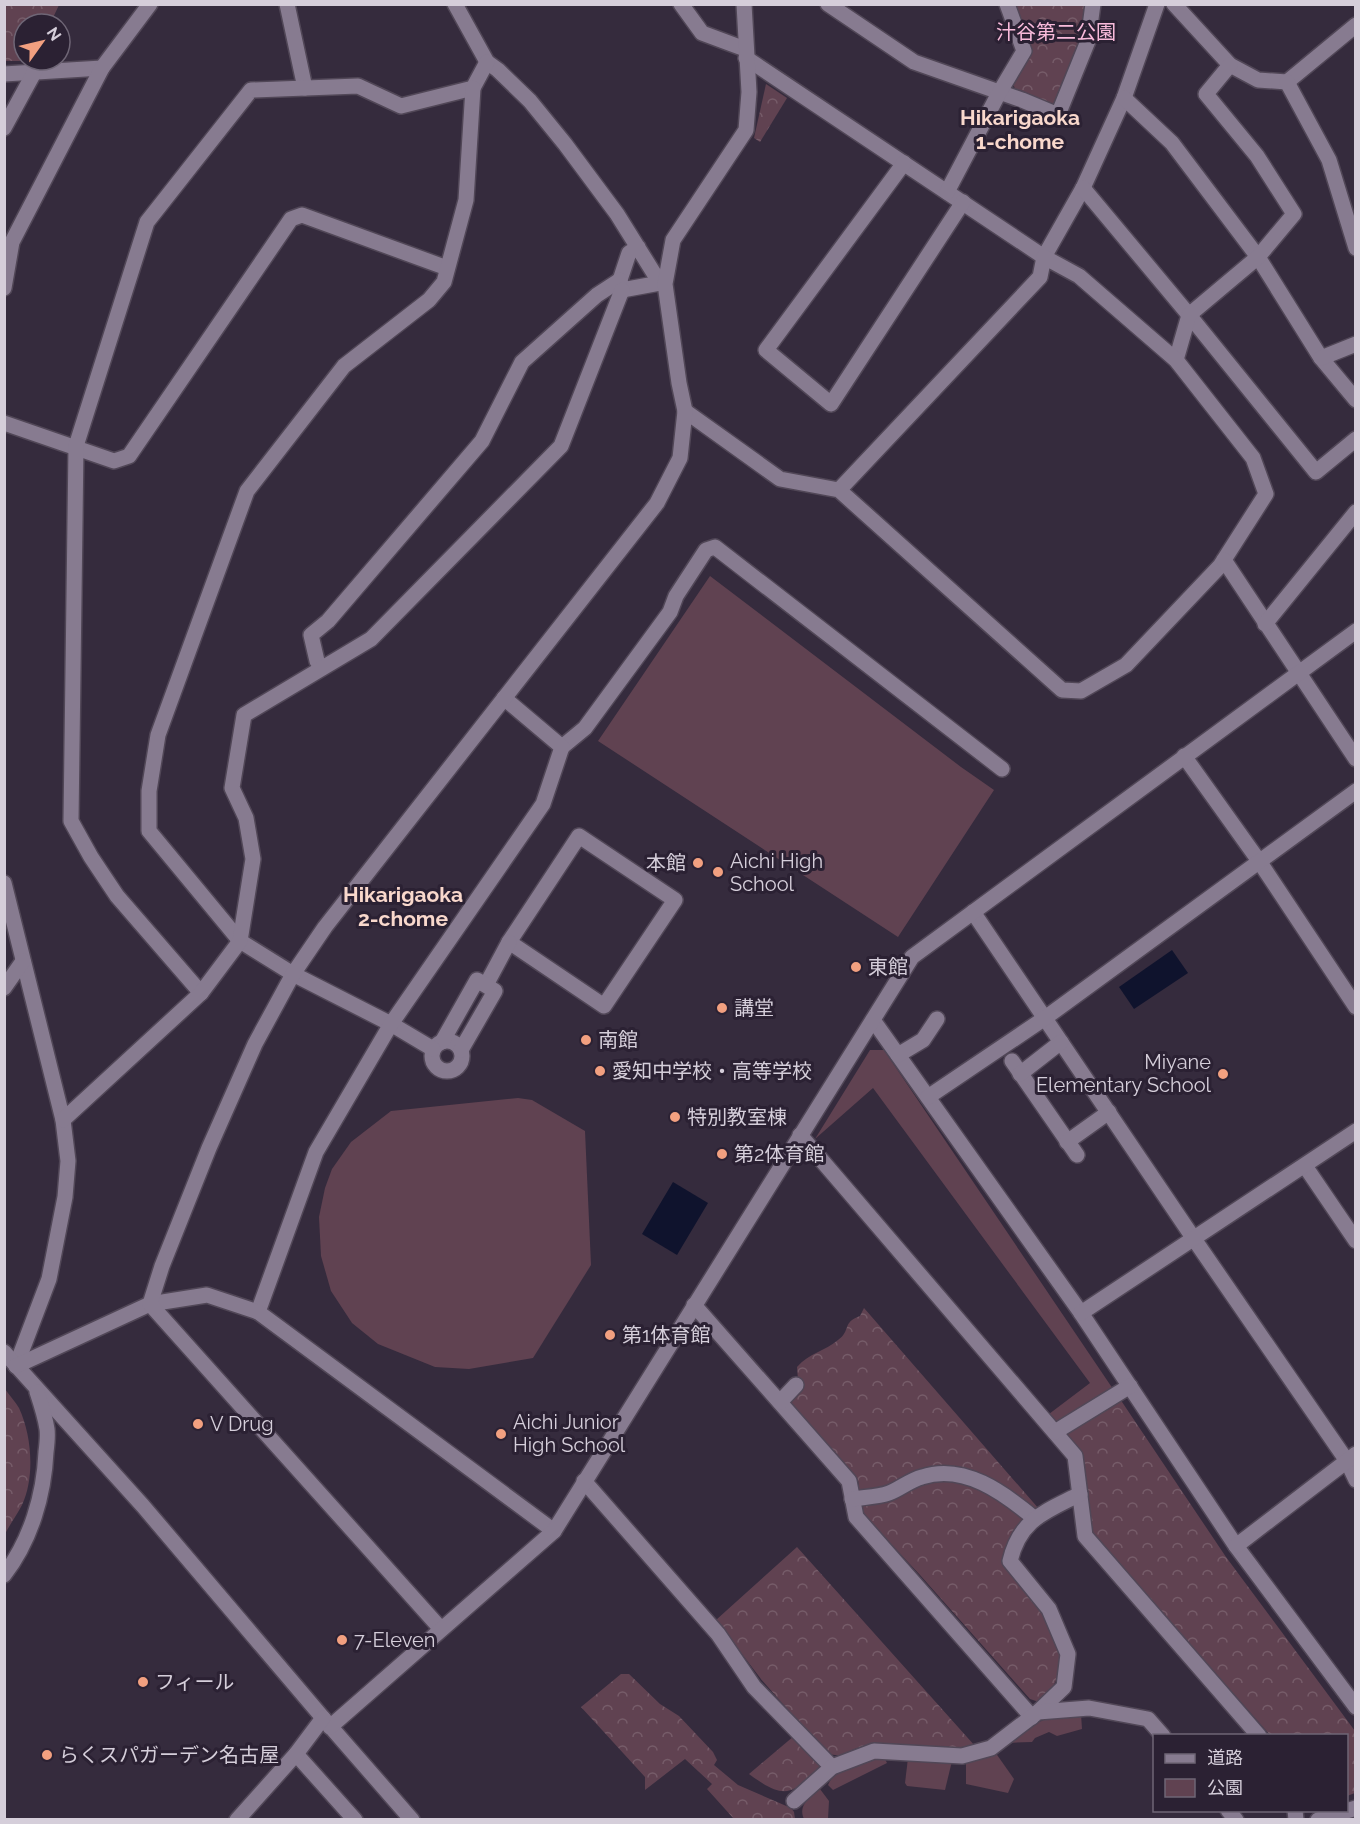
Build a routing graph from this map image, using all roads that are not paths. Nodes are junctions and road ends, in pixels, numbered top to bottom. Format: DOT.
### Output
graph roads {
  1 [pos="150,4"];
  2 [pos="287,4"];
  3 [pos="455,4"];
  4 [pos="681,4"];
  5 [pos="744,4"];
  6 [pos="828,4"];
  7 [pos="1007,4"];
  8 [pos="1093,4"];
  9 [pos="1156,4"];
  10 [pos="1174,4"];
  11 [pos="1356,25"];
  12 [pos="746,53"];
  13 [pos="487,62"];
  14 [pos="1230,65"];
  15 [pos="102,68"];
  16 [pos="72,69"];
  17 [pos="25,72"];
  18 [pos="34,72"];
  19 [pos="4,74"];
  20 [pos="1287,82"];
  21 [pos="305,88"];
  22 [pos="472,88"];
  23 [pos="999,93"];
  24 [pos="1124,98"];
  25 [pos="4,128"];
  26 [pos="904,163"];
  27 [pos="1083,188"];
  28 [pos="947,192"];
  29 [pos="963,202"];
  30 [pos="8,247"];
  31 [pos="638,247"];
  32 [pos="1356,248"];
  33 [pos="1044,257"];
  34 [pos="1258,257"];
  35 [pos="447,268"];
  36 [pos="663,284"];
  37 [pos="621,285"];
  38 [pos="4,288"];
  39 [pos="1189,315"];
  40 [pos="1356,344"];
  41 [pos="1321,357"];
  42 [pos="1176,360"];
  43 [pos="1356,400"];
  44 [pos="686,411"];
  45 [pos="4,423"];
  46 [pos="1356,439"];
  47 [pos="76,446"];
  48 [pos="839,490"];
  49 [pos="1355,513"];
  50 [pos="1224,560"];
  51 [pos="1265,624"];
  52 [pos="1356,632"];
  53 [pos="322,668"];
  54 [pos="1297,674"];
  55 [pos="504,698"];
  56 [pos="562,747"];
  57 [pos="1184,756"];
  58 [pos="1356,759"];
  59 [pos="1002,769"];
  60 [pos="1356,791"];
  61 [pos="1259,861"];
  62 [pos="4,883"];
  63 [pos="973,912"];
  64 [pos="240,941"];
  65 [pos="509,942"];
  66 [pos="23,961"];
  67 [pos="293,974"];
  68 [pos="486,985"];
  69 [pos="4,988"];
  70 [pos="201,993"];
  71 [pos="1356,1007"];
  72 [pos="1045,1018"];
  73 [pos="937,1019"];
  74 [pos="873,1020"];
  75 [pos="391,1024"];
  76 [pos="1061,1042"];
  77 [pos="437,1046"];
  78 [pos="461,1050"];
  79 [pos="898,1055"];
  80 [pos="928,1097"];
  81 [pos="1109,1112"];
  82 [pos="63,1120"];
  83 [pos="1356,1131"];
  84 [pos="800,1136"];
  85 [pos="1067,1142"];
  86 [pos="1077,1155"];
  87 [pos="1305,1166"];
  88 [pos="1194,1239"];
  89 [pos="1356,1240"];
  90 [pos="150,1304"];
  91 [pos="694,1305"];
  92 [pos="258,1312"];
  93 [pos="1082,1313"];
  94 [pos="4,1352"];
  95 [pos="16,1366"];
  96 [pos="796,1385"];
  97 [pos="1130,1386"];
  98 [pos="37,1389"];
  99 [pos="780,1402"];
  100 [pos="1055,1432"];
  101 [pos="1351,1457"];
  102 [pos="1356,1480"];
  103 [pos="584,1481"];
  104 [pos="1080,1494"];
  105 [pos="852,1499"];
  106 [pos="1034,1518"];
  107 [pos="554,1531"];
  108 [pos="1236,1546"];
  109 [pos="4,1575"];
  110 [pos="441,1629"];
  111 [pos="1355,1707"];
  112 [pos="1035,1714"];
  113 [pos="326,1722"];
  114 [pos="1161,1734"];
  115 [pos="1257,1734"];
  116 [pos="296,1754"];
  117 [pos="832,1767"];
  118 [pos="794,1801"];
  119 [pos="1343,1812"];
  120 [pos="247,1816"];
  121 [pos="355,1820"];
  122 [pos="412,1820"];
  123 [pos="1318,1820"];
  1 -- 15 [label="street"];
  2 -- 21 [label="street"];
  3 -- 13 [label="street"];
  4 -- 12 [label="street"];
  5 -- 12 [label="street"];
  6 -- 23 [label="street"];
  7 -- 23 [label="street"];
  8 -- 23 [label="street"];
  9 -- 24 [label="street"];
  10 -- 14 [label="street"];
  11 -- 20 [label="street"];
  12 -- 26 [label="street"];
  12 -- 36 [label="street"];
  13 -- 22 [label="street"];
  13 -- 31 [label="street"];
  14 -- 20 [label="street"];
  14 -- 34 [label="street"];
  15 -- 16 [label="street"];
  15 -- 30 [label="street"];
  17 -- 19 [label="street"];
  18 -- 25 [label="street"];
  20 -- 32 [label="street"];
  21 -- 22 [label="street"];
  21 -- 47 [label="street"];
  22 -- 35 [label="street"];
  23 -- 28 [label="street"];
  24 -- 27 [label="street"];
  24 -- 34 [label="street"];
  26 -- 28 [label="street"];
  26 -- 29 [label="street"];
  27 -- 33 [label="street"];
  27 -- 39 [label="street"];
  28 -- 29 [label="street"];
  29 -- 33 [label="street"];
  30 -- 38 [label="street"];
  31 -- 36 [label="street"];
  31 -- 37 [label="street"];
  33 -- 42 [label="street"];
  33 -- 48 [label="street"];
  34 -- 39 [label="street"];
  34 -- 41 [label="street"];
  35 -- 47 [label="street"];
  35 -- 64 [label="street"];
  36 -- 37 [label="street"];
  36 -- 44 [label="street"];
  37 -- 53 [label="street"];
  37 -- 53 [label="street"];
  39 -- 42 [label="street"];
  39 -- 46 [label="street"];
  40 -- 41 [label="street"];
  41 -- 43 [label="street"];
  42 -- 50 [label="street"];
  44 -- 48 [label="street"];
  44 -- 55 [label="street"];
  45 -- 47 [label="street"];
  47 -- 70 [label="street"];
  48 -- 50 [label="street"];
  49 -- 51 [label="street"];
  50 -- 51 [label="street"];
  51 -- 54 [label="street"];
  52 -- 54 [label="street"];
  53 -- 64 [label="street"];
  54 -- 57 [label="street"];
  54 -- 58 [label="street"];
  55 -- 56 [label="street"];
  55 -- 67 [label="street"];
  56 -- 59 [label="street"];
  56 -- 75 [label="street"];
  57 -- 61 [label="street"];
  57 -- 63 [label="street"];
  60 -- 61 [label="street"];
  61 -- 71 [label="street"];
  61 -- 72 [label="street"];
  62 -- 66 [label="street"];
  63 -- 72 [label="street"];
  63 -- 74 [label="street"];
  64 -- 67 [label="street"];
  64 -- 70 [label="street"];
  65 -- 65 [label="street"];
  65 -- 68 [label="street"];
  66 -- 69 [label="street"];
  66 -- 82 [label="street"];
  67 -- 75 [label="street"];
  67 -- 90 [label="street"];
  68 -- 77 [label="street"];
  68 -- 78 [label="street"];
  70 -- 82 [label="street"];
  72 -- 76 [label="street"];
  72 -- 80 [label="street"];
  73 -- 79 [label="street"];
  74 -- 79 [label="street"];
  74 -- 84 [label="street"];
  75 -- 77 [label="street"];
  75 -- 92 [label="street"];
  76 -- 81 [label="street"];
  76 -- 85 [label="street"];
  77 -- 78 [label="street"];
  77 -- 78 [label="street"];
  79 -- 80 [label="street"];
  80 -- 93 [label="street"];
  81 -- 85 [label="street"];
  81 -- 88 [label="street"];
  82 -- 95 [label="street"];
  83 -- 87 [label="street"];
  84 -- 91 [label="street"];
  84 -- 100 [label="street"];
  85 -- 86 [label="street"];
  87 -- 88 [label="street"];
  87 -- 89 [label="street"];
  88 -- 93 [label="street"];
  88 -- 101 [label="street"];
  90 -- 92 [label="street"];
  90 -- 95 [label="street"];
  90 -- 110 [label="street"];
  91 -- 99 [label="street"];
  91 -- 103 [label="street"];
  92 -- 107 [label="street"];
  93 -- 97 [label="street"];
  94 -- 95 [label="street"];
  95 -- 98 [label="street"];
  96 -- 99 [label="street"];
  97 -- 100 [label="street"];
  97 -- 108 [label="street"];
  98 -- 109 [label="street"];
  98 -- 113 [label="street"];
  99 -- 105 [label="street"];
  100 -- 104 [label="street"];
  101 -- 102 [label="street"];
  101 -- 108 [label="street"];
  103 -- 107 [label="street"];
  103 -- 117 [label="street"];
  104 -- 106 [label="street"];
  104 -- 115 [label="street"];
  105 -- 106 [label="street"];
  105 -- 112 [label="street"];
  106 -- 112 [label="street"];
  107 -- 110 [label="street"];
  108 -- 111 [label="street"];
  110 -- 113 [label="street"];
  112 -- 114 [label="street"];
  112 -- 117 [label="street"];
  113 -- 116 [label="street"];
  113 -- 122 [label="street"];
  116 -- 120 [label="street"];
  116 -- 121 [label="street"];
  117 -- 118 [label="street"];
  119 -- 123 [label="street"];
}
